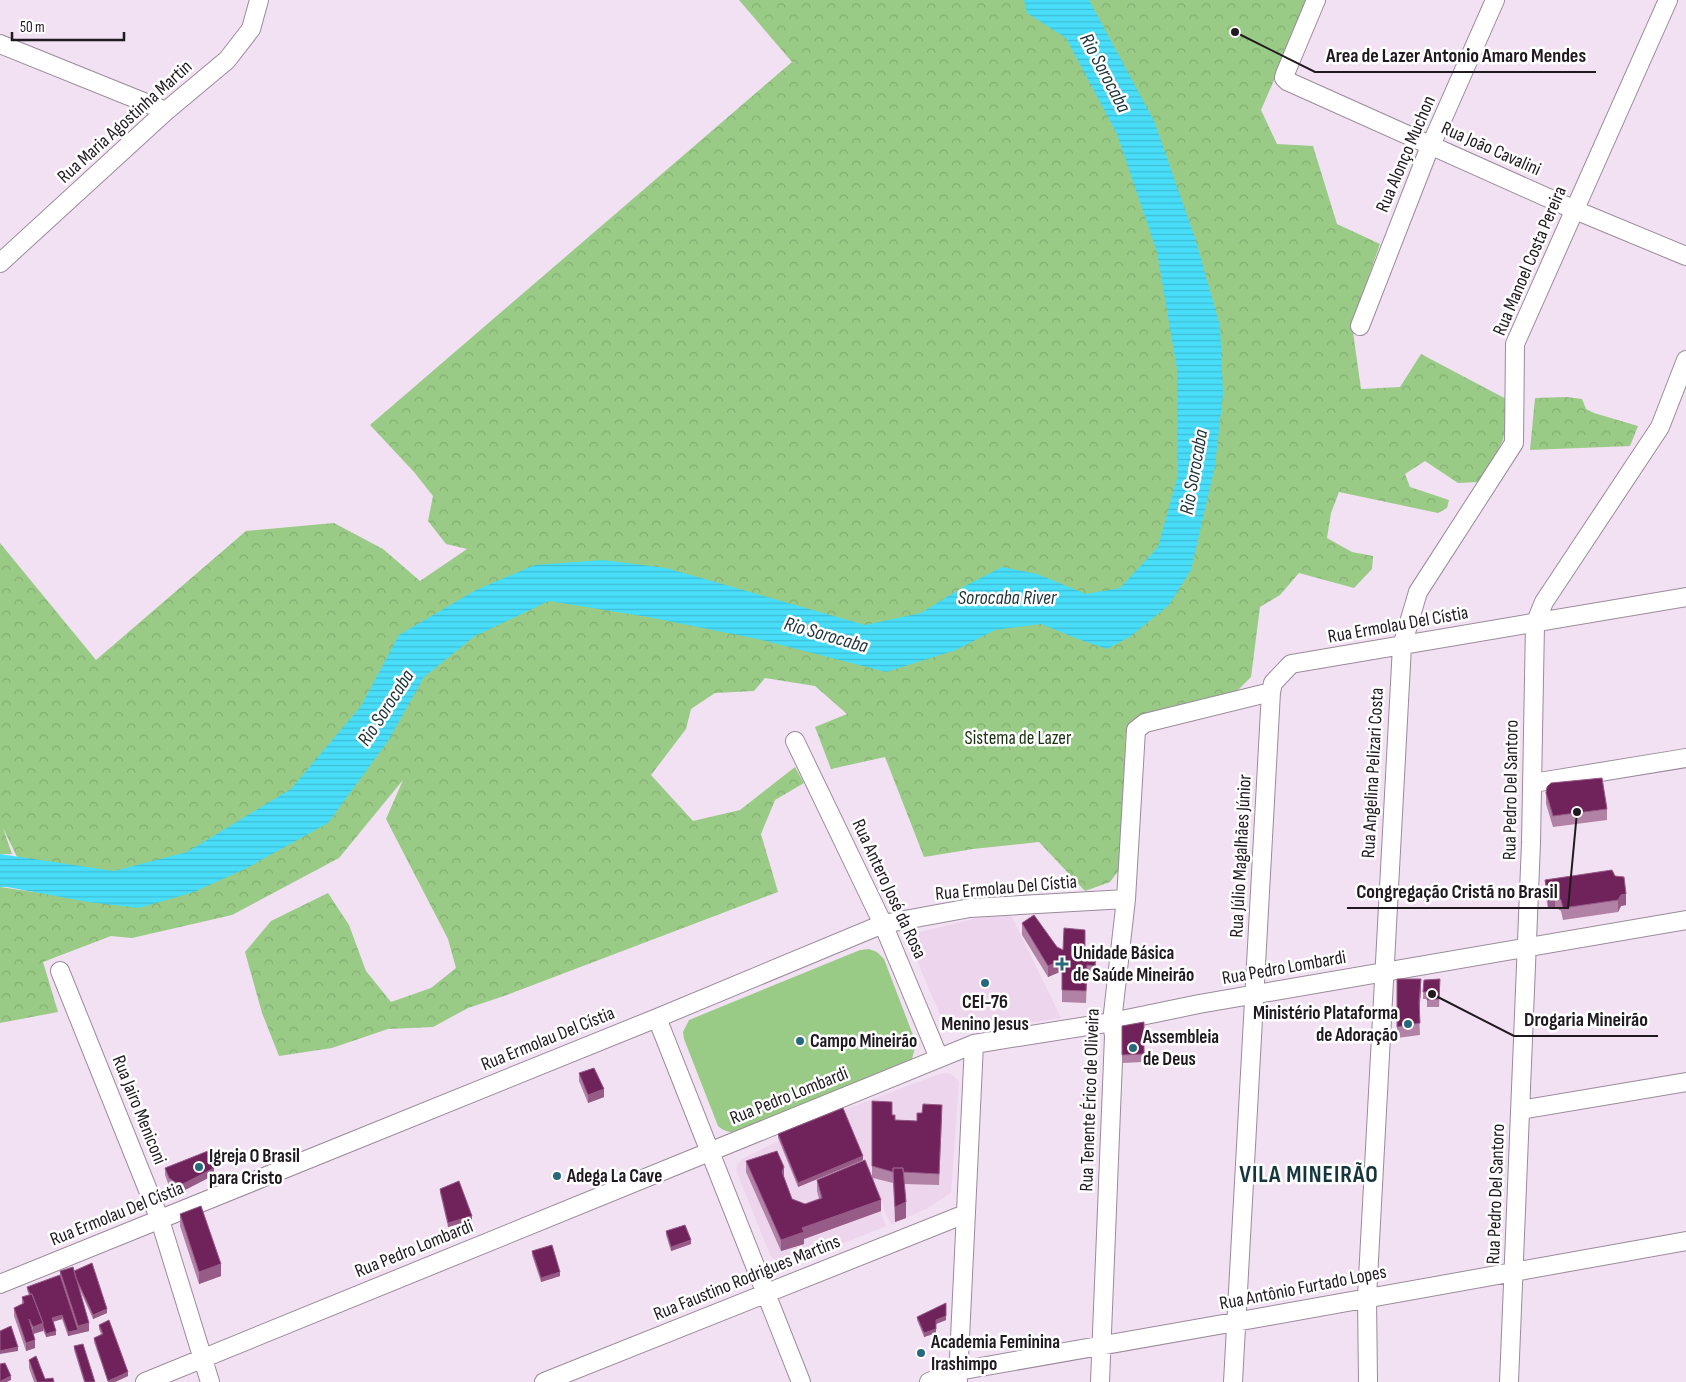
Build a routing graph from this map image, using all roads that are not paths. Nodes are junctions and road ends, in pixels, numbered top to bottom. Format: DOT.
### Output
graph roads {
  1 [pos="260,0"];
  2 [pos="1316,0"];
  3 [pos="1495,0"];
  4 [pos="1668,0"];
  5 [pos="0,44"];
  6 [pos="166,111"];
  7 [pos="1432,146"];
  8 [pos="1575,210"];
  9 [pos="1686,256"];
  10 [pos="0,263"];
  11 [pos="1360,326"];
  12 [pos="1686,360"];
  13 [pos="1686,597"];
  14 [pos="1534,624"];
  15 [pos="1402,646"];
  16 [pos="1271,692"];
  17 [pos="795,741"];
  18 [pos="1686,758"];
  19 [pos="1533,783"];
  20 [pos="1126,899"];
  21 [pos="1686,920"];
  22 [pos="883,924"];
  23 [pos="1526,947"];
  24 [pos="60,970"];
  25 [pos="1384,972"];
  26 [pos="1256,994"];
  27 [pos="657,1018"];
  28 [pos="1112,1022"];
  29 [pos="974,1044"];
  30 [pos="939,1058"];
  31 [pos="1686,1082"];
  32 [pos="1520,1110"];
  33 [pos="710,1151"];
  34 [pos="965,1214"];
  35 [pos="160,1220"];
  36 [pos="1686,1241"];
  37 [pos="1514,1271"];
  38 [pos="0,1284"];
  39 [pos="766,1294"];
  40 [pos="1367,1297"];
  41 [pos="1237,1322"];
  42 [pos="1101,1346"];
  43 [pos="203,1358"];
  44 [pos="958,1376"];
  45 [pos="145,1382"];
  46 [pos="210,1382"];
  47 [pos="544,1382"];
  48 [pos="801,1382"];
  49 [pos="930,1382"];
  50 [pos="1100,1382"];
  51 [pos="1233,1382"];
  52 [pos="1368,1382"];
  53 [pos="1509,1382"];
  1 -- 6 [label="street, Rua Maria Agostinha Martin"];
  2 -- 7 [label="street, Rua João Cavalini"];
  3 -- 7 [label="street, Rua Alonço Muchon"];
  4 -- 8 [label="street, Rua Manoel Costa Pereira"];
  5 -- 6 [label="street"];
  6 -- 10 [label="street, Rua Maria Agostinha Martin"];
  7 -- 8 [label="street, Rua João Cavalini"];
  7 -- 11 [label="street, Rua Alonço Muchon"];
  8 -- 9 [label="street, Rua João Cavalini"];
  8 -- 15 [label="street, Rua Manoel Costa Pereira"];
  12 -- 14 [label="street, Rua Pedro Del Santoro"];
  13 -- 14 [label="street, Rua Ermolau Del Cístia"];
  14 -- 15 [label="street, Rua Ermolau Del Cístia"];
  14 -- 19 [label="street, Rua Pedro Del Santoro"];
  15 -- 16 [label="street, Rua Ermolau Del Cístia"];
  15 -- 25 [label="street, Rua Angelina Pelizari Costa"];
  16 -- 20 [label="street, Rua Tenente Érico de Oliveira"];
  16 -- 26 [label="street, Rua Júlio Magalhães Júnior"];
  17 -- 22 [label="street, Rua Antero José da Rosa"];
  18 -- 19 [label="street"];
  19 -- 23 [label="street, Rua Pedro Del Santoro"];
  20 -- 22 [label="street, Rua Ermolau Del Cístia"];
  20 -- 28 [label="street, Rua Tenente Érico de Oliveira"];
  21 -- 23 [label="street, Rua Pedro Lombardi"];
  22 -- 27 [label="street, Rua Ermolau Del Cístia"];
  22 -- 30 [label="street, Rua Antero José da Rosa"];
  23 -- 25 [label="street, Rua Pedro Lombardi"];
  23 -- 32 [label="street, Rua Pedro Del Santoro"];
  24 -- 35 [label="street, Rua Jairo Meniconi"];
  25 -- 26 [label="street, Rua Pedro Lombardi"];
  25 -- 40 [label="street, Rua Angelina Pelizari Costa"];
  26 -- 28 [label="street, Rua Pedro Lombardi"];
  26 -- 41 [label="street, Rua Júlio Magalhães Júnior"];
  27 -- 33 [label="street"];
  27 -- 35 [label="street, Rua Ermolau Del Cístia"];
  28 -- 29 [label="street, Rua Pedro Lombardi"];
  28 -- 42 [label="street, Rua Tenente Érico de Oliveira"];
  29 -- 30 [label="street, Rua Pedro Lombardi"];
  29 -- 34 [label="street"];
  30 -- 33 [label="street, Rua Pedro Lombardi"];
  31 -- 32 [label="street"];
  32 -- 37 [label="street, Rua Pedro Del Santoro"];
  33 -- 39 [label="street"];
  33 -- 43 [label="street, Rua Pedro Lombardi"];
  34 -- 39 [label="street, Rua Faustino Rodrigues Martins"];
  34 -- 44 [label="street"];
  35 -- 38 [label="street, Rua Ermolau Del Cístia"];
  35 -- 43 [label="street, Rua Jairo Meniconi"];
  36 -- 37 [label="street, Rua Antônio Furtado Lopes"];
  37 -- 40 [label="street, Rua Antônio Furtado Lopes"];
  37 -- 53 [label="street, Rua Pedro Del Santoro"];
  39 -- 47 [label="street, Rua Faustino Rodrigues Martins"];
  39 -- 48 [label="street"];
  40 -- 41 [label="street, Rua Antônio Furtado Lopes"];
  40 -- 52 [label="street, Rua Angelina Pelizari Costa"];
  41 -- 42 [label="street, Rua Antônio Furtado Lopes"];
  41 -- 51 [label="street, Rua Júlio Magalhães Júnior"];
  42 -- 44 [label="street, Rua Antônio Furtado Lopes"];
  42 -- 50 [label="street, Rua Tenente Érico de Oliveira"];
  43 -- 45 [label="street, Rua Pedro Lombardi"];
  43 -- 46 [label="street, Rua Jairo Meniconi"];
  44 -- 49 [label="street, Rua Antônio Furtado Lopes"];
}
